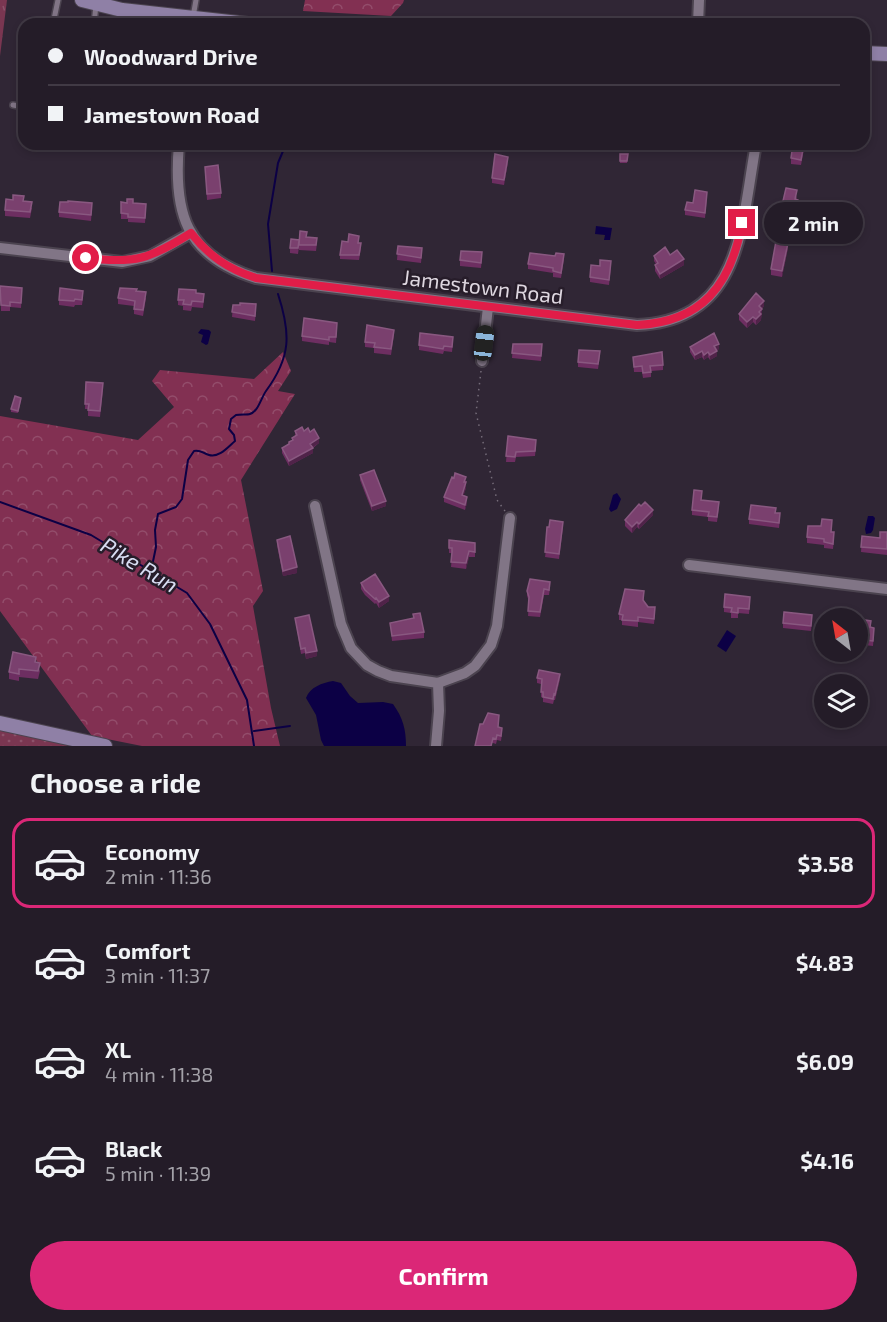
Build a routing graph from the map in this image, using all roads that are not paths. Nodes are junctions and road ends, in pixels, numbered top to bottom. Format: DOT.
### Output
graph roads {
  1 [pos="58,0"];
  2 [pos="196,0"];
  3 [pos="699,0"];
  4 [pos="89,2"];
  5 [pos="54,18"];
  6 [pos="93,18"];
  7 [pos="173,18"];
  8 [pos="193,18"];
  9 [pos="698,18"];
  10 [pos="870,53"];
  11 [pos="887,54"];
  12 [pos="13,105"];
  13 [pos="18,106"];
  14 [pos="178,150"];
  15 [pos="755,150"];
  16 [pos="191,233"];
  17 [pos="0,248"];
  18 [pos="488,307"];
  19 [pos="482,361"];
  20 [pos="315,506"];
  21 [pos="510,518"];
  22 [pos="689,565"];
  23 [pos="887,589"];
  24 [pos="438,683"];
  25 [pos="0,723"];
  26 [pos="105,746"];
  27 [pos="436,746"];
  1 -- 5 [label="lane"];
  2 -- 8 [label="lane"];
  3 -- 9 [label="street"];
  4 -- 6 [label="lane"];
  4 -- 7 [label="street"];
  10 -- 11 [label="street"];
  12 -- 13 [label="lane"];
  14 -- 16 [label="street, Jamestown Road"];
  15 -- 18 [label="street, Jamestown Road"];
  16 -- 17 [label="street"];
  16 -- 18 [label="street, Jamestown Road"];
  18 -- 19 [label="street"];
  20 -- 24 [label="street"];
  21 -- 24 [label="street"];
  22 -- 23 [label="street"];
  24 -- 27 [label="street"];
  25 -- 26 [label="street"];
}
